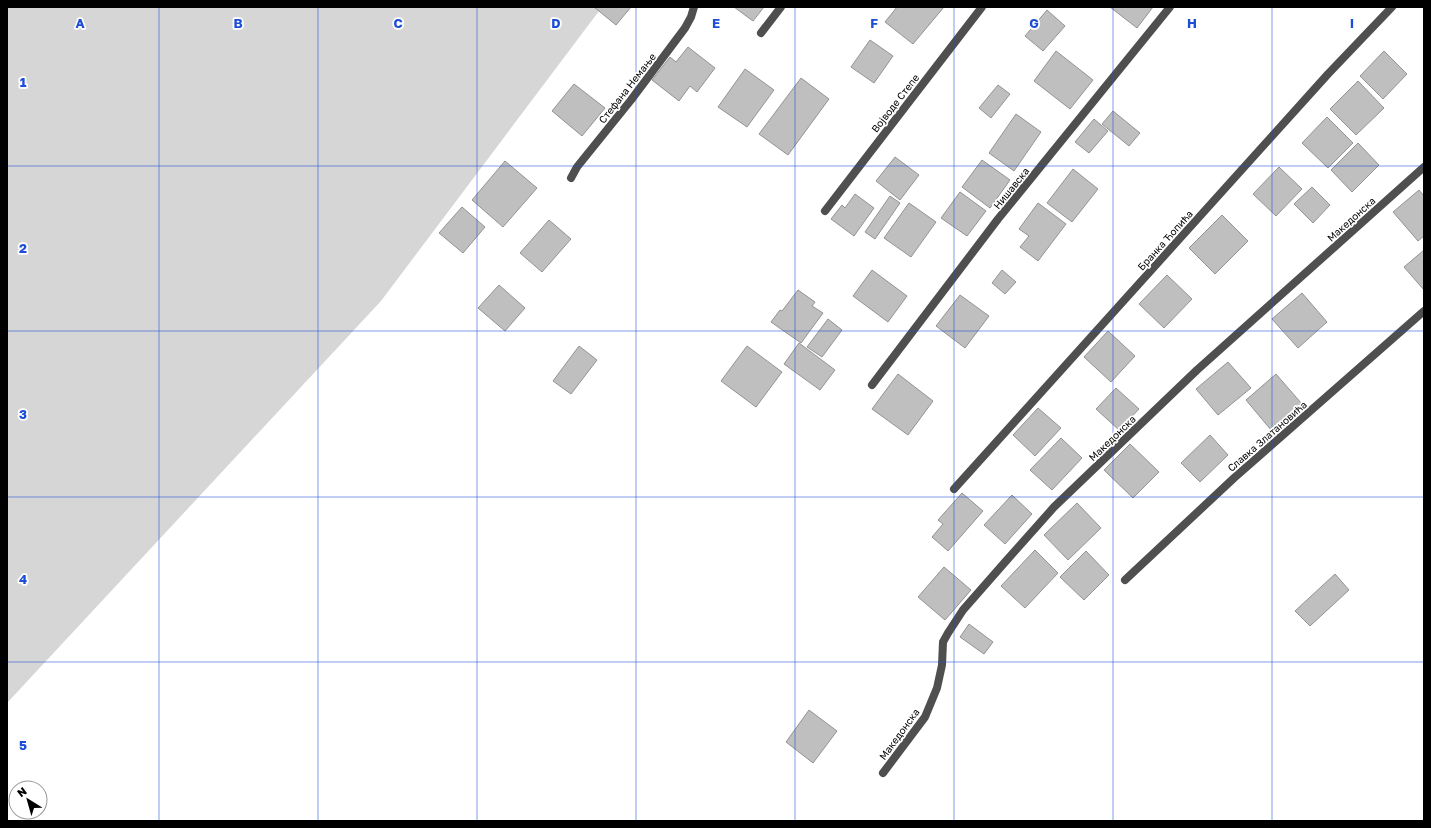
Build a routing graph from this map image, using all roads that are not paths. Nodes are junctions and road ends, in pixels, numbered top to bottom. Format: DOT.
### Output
graph roads {
  1 [pos="694,7"];
  2 [pos="781,7"];
  3 [pos="982,7"];
  4 [pos="1170,7"];
  5 [pos="1392,7"];
  6 [pos="761,33"];
  7 [pos="1424,167"];
  8 [pos="571,178"];
  9 [pos="824,211"];
  10 [pos="1424,311"];
  11 [pos="872,385"];
  12 [pos="954,489"];
  13 [pos="1125,580"];
  14 [pos="883,773"];
  1 -- 8 [label="street, Стефана Немање"];
  2 -- 6 [label="street"];
  3 -- 9 [label="street, Војводе Степе"];
  4 -- 11 [label="street, Нишавска"];
  5 -- 12 [label="street, Бранка Ћопића"];
  7 -- 14 [label="street, Македонска"];
  10 -- 13 [label="street, Славка Златановића"];
}
